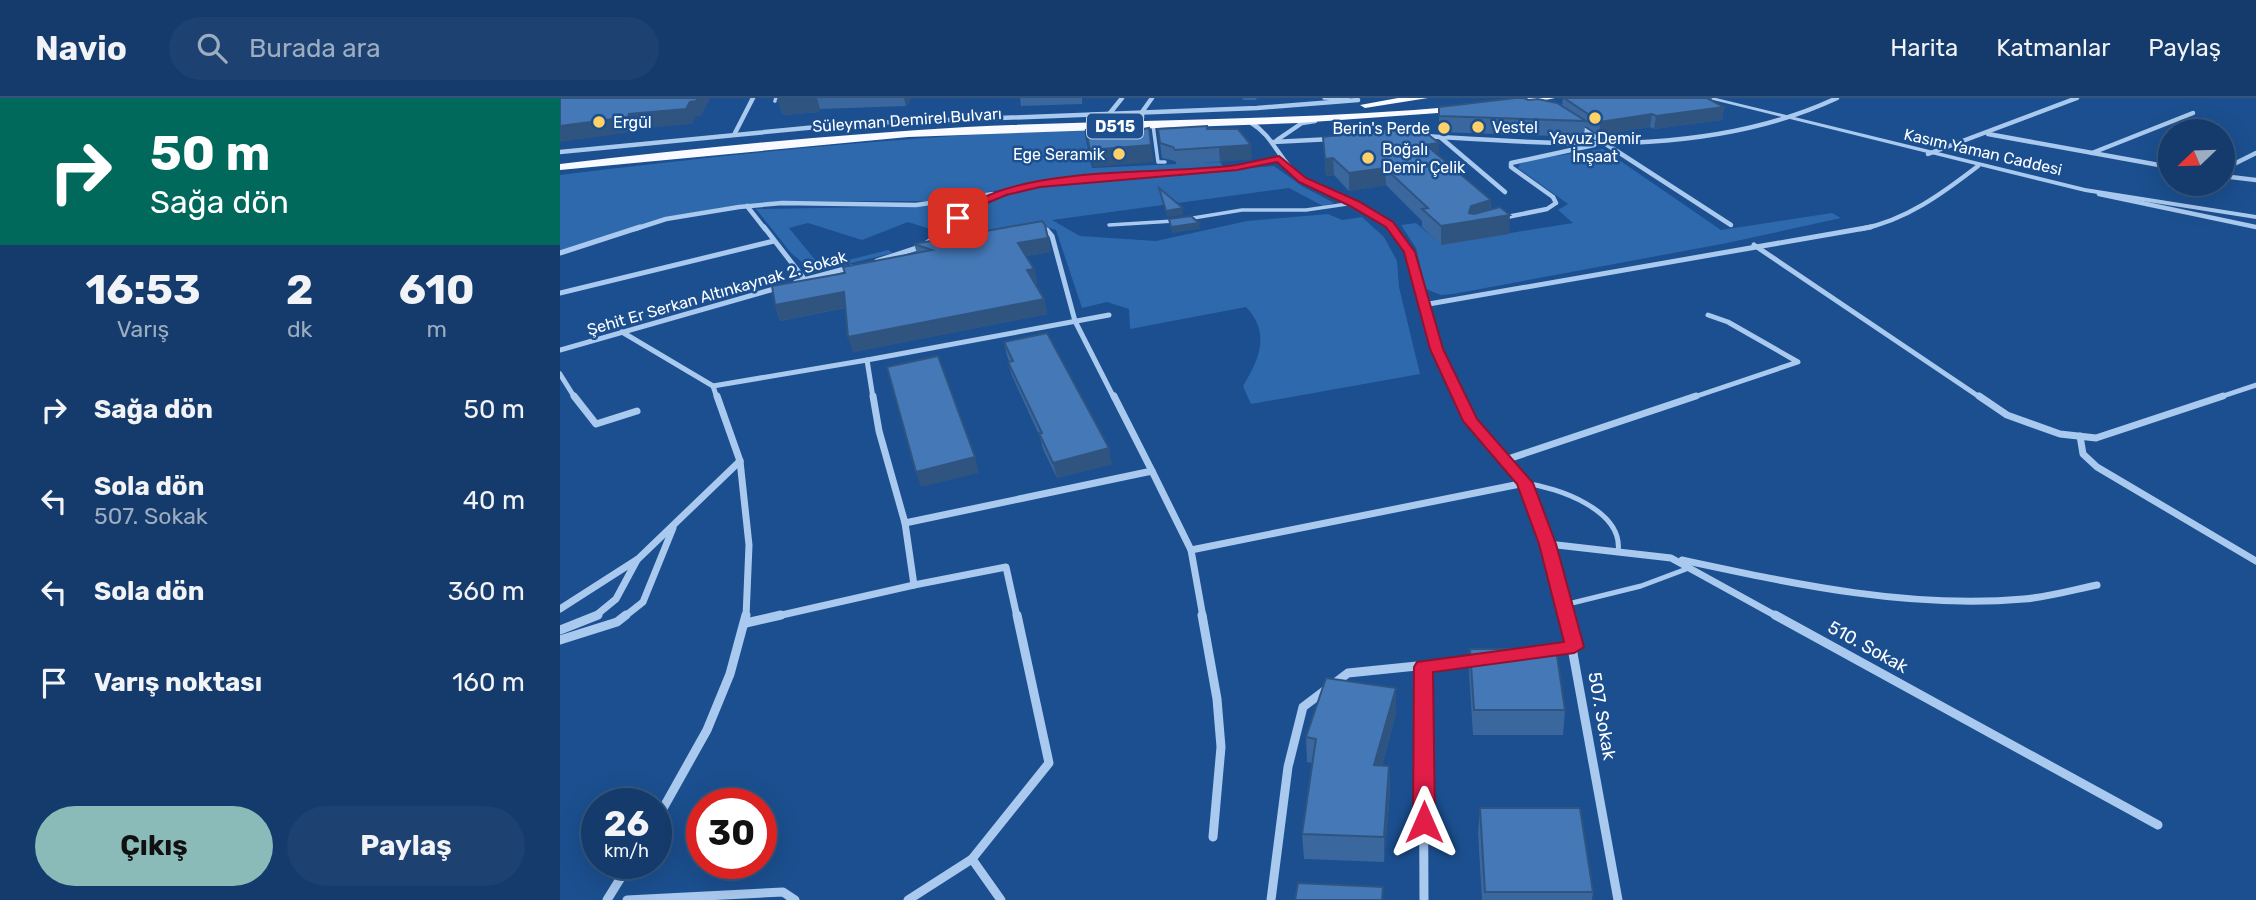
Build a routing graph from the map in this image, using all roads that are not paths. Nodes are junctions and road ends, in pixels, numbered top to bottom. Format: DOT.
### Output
graph roads {
  1 [pos="753,98"];
  2 [pos="1122,98"];
  3 [pos="1152,98"];
  4 [pos="1324,98"];
  5 [pos="1423,98"];
  6 [pos="1708,98"];
  7 [pos="1837,98"];
  8 [pos="2077,98"];
  9 [pos="1548,99"];
  10 [pos="1358,100"];
  11 [pos="1508,103"];
  12 [pos="1531,107"];
  13 [pos="1474,108"];
  14 [pos="2193,113"];
  15 [pos="1142,115"];
  16 [pos="1110,116"];
  17 [pos="1328,119"];
  18 [pos="1796,119"];
  19 [pos="1250,122"];
  20 [pos="1572,122"];
  21 [pos="1153,125"];
  22 [pos="961,129"];
  23 [pos="735,133"];
  24 [pos="1988,134"];
  25 [pos="1412,135"];
  26 [pos="1440,137"];
  27 [pos="1341,139"];
  28 [pos="1273,142"];
  29 [pos="1605,142"];
  30 [pos="2091,153"];
  31 [pos="2256,153"];
  32 [pos="1928,154"];
  33 [pos="560,157"];
  34 [pos="1279,158"];
  35 [pos="1165,162"];
  36 [pos="2235,164"];
  37 [pos="2158,165"];
  38 [pos="1978,166"];
  39 [pos="560,169"];
  40 [pos="2235,178"];
  41 [pos="2256,180"];
  42 [pos="2085,190"];
  43 [pos="1505,192"];
  44 [pos="1002,193"];
  45 [pos="1354,204"];
  46 [pos="747,206"];
  47 [pos="2256,217"];
  48 [pos="1493,221"];
  49 [pos="1109,225"];
  50 [pos="1731,225"];
  51 [pos="2256,227"];
  52 [pos="1025,231"];
  53 [pos="774,241"];
  54 [pos="1754,245"];
  55 [pos="932,251"];
  56 [pos="560,253"];
  57 [pos="886,259"];
  58 [pos="873,262"];
  59 [pos="859,266"];
  60 [pos="805,280"];
  61 [pos="560,293"];
  62 [pos="1423,305"];
  63 [pos="1109,315"];
  64 [pos="1708,315"];
  65 [pos="1075,321"];
  66 [pos="622,332"];
  67 [pos="560,350"];
  68 [pos="867,360"];
  69 [pos="560,374"];
  70 [pos="713,386"];
  71 [pos="2256,386"];
  72 [pos="564,389"];
  73 [pos="637,411"];
  74 [pos="2080,436"];
  75 [pos="1505,460"];
  76 [pos="740,461"];
  77 [pos="1152,471"];
  78 [pos="1525,483"];
  79 [pos="905,523"];
  80 [pos="674,524"];
  81 [pos="1548,544"];
  82 [pos="1191,550"];
  83 [pos="1618,552"];
  84 [pos="1671,558"];
  85 [pos="638,559"];
  86 [pos="2256,561"];
  87 [pos="1689,568"];
  88 [pos="914,585"];
  89 [pos="2097,585"];
  90 [pos="1564,605"];
  91 [pos="560,609"];
  92 [pos="746,623"];
  93 [pos="560,630"];
  94 [pos="560,640"];
  95 [pos="1574,647"];
  96 [pos="1533,652"];
  97 [pos="1492,658"];
  98 [pos="1423,667"];
  99 [pos="672,792"];
  100 [pos="2158,825"];
  101 [pos="1213,837"];
  102 [pos="972,859"];
  103 [pos="620,879"];
  104 [pos="607,900"];
  105 [pos="627,900"];
  106 [pos="794,900"];
  107 [pos="908,900"];
  108 [pos="1001,900"];
  109 [pos="1271,900"];
  110 [pos="1424,900"];
  111 [pos="1618,900"];
  1 -- 23 [label="street"];
  2 -- 16 [label="street"];
  3 -- 15 [label="street"];
  4 -- 10 [label="lane"];
  5 -- 15 [label="highway, Süleyman Demirel Bulvarı / D515"];
  6 -- 18 [label="street, Kasım Yaman Caddesi"];
  7 -- 18 [label="street"];
  8 -- 24 [label="street"];
  9 -- 11 [label="highway"];
  10 -- 15 [label="street"];
  11 -- 12 [label="street"];
  13 -- 17 [label="highway, Süleyman Demirel Bulvarı / D515"];
  14 -- 30 [label="street"];
  15 -- 16 [label="highway, Süleyman Demirel Bulvarı / D515"];
  16 -- 22 [label="highway, Süleyman Demirel Bulvarı / D515"];
  16 -- 23 [label="street"];
  17 -- 19 [label="highway, Süleyman Demirel Bulvarı / D515"];
  17 -- 28 [label="street"];
  18 -- 29 [label="street"];
  18 -- 32 [label="street, Kasım Yaman Caddesi"];
  19 -- 21 [label="highway, Süleyman Demirel Bulvarı / D515"];
  19 -- 28 [label="street, 507. Sokak"];
  20 -- 29 [label="street"];
  21 -- 22 [label="highway, Süleyman Demirel Bulvarı / D515"];
  21 -- 35 [label="lane"];
  22 -- 33 [label="highway"];
  22 -- 39 [label="highway"];
  23 -- 33 [label="street"];
  24 -- 30 [label="street"];
  24 -- 32 [label="street"];
  25 -- 26 [label="street"];
  26 -- 29 [label="street"];
  26 -- 43 [label="street"];
  27 -- 28 [label="street"];
  28 -- 34 [label="street, 507. Sokak"];
  29 -- 48 [label="street"];
  29 -- 50 [label="street"];
  30 -- 37 [label="street"];
  31 -- 36 [label="street"];
  32 -- 38 [label="street, Kasım Yaman Caddesi"];
  34 -- 44 [label="street, Şehit Er Serkan Altınkaynak 2. Sokak"];
  34 -- 45 [label="street, 507. Sokak"];
  38 -- 42 [label="street, Kasım Yaman Caddesi"];
  38 -- 54 [label="street"];
  40 -- 41 [label="street"];
  42 -- 47 [label="street, Kasım Yaman Caddesi"];
  42 -- 51 [label="street"];
  44 -- 46 [label="street"];
  44 -- 57 [label="street, Şehit Er Serkan Altınkaynak 2. Sokak"];
  45 -- 49 [label="lane"];
  45 -- 62 [label="street, 507. Sokak"];
  46 -- 53 [label="street"];
  46 -- 56 [label="street"];
  52 -- 65 [label="street"];
  53 -- 60 [label="street"];
  53 -- 61 [label="street"];
  54 -- 62 [label="street"];
  54 -- 74 [label="street"];
  55 -- 57 [label="street"];
  57 -- 58 [label="street, Şehit Er Serkan Altınkaynak 2. Sokak"];
  59 -- 60 [label="street, Şehit Er Serkan Altınkaynak 2. Sokak"];
  60 -- 66 [label="street, Şehit Er Serkan Altınkaynak 2. Sokak"];
  62 -- 75 [label="street, 507. Sokak"];
  63 -- 65 [label="street"];
  64 -- 75 [label="street"];
  65 -- 68 [label="street"];
  65 -- 77 [label="street"];
  66 -- 67 [label="street, Şehit Er Serkan Altınkaynak 2. Sokak"];
  66 -- 70 [label="street"];
  68 -- 70 [label="street"];
  68 -- 79 [label="street"];
  69 -- 72 [label="street"];
  70 -- 76 [label="street"];
  71 -- 74 [label="street"];
  72 -- 73 [label="street"];
  74 -- 86 [label="street"];
  75 -- 78 [label="street, 507. Sokak"];
  76 -- 80 [label="street"];
  76 -- 92 [label="street"];
  77 -- 79 [label="street"];
  77 -- 82 [label="street"];
  78 -- 81 [label="street, 507. Sokak"];
  78 -- 82 [label="street"];
  78 -- 83 [label="lane"];
  79 -- 88 [label="street"];
  80 -- 85 [label="street"];
  80 -- 94 [label="street"];
  81 -- 83 [label="street, 510. Sokak"];
  81 -- 90 [label="street, 507. Sokak"];
  82 -- 101 [label="street"];
  83 -- 84 [label="street, 510. Sokak"];
  84 -- 87 [label="street, 510. Sokak"];
  84 -- 89 [label="street"];
  85 -- 91 [label="street"];
  85 -- 93 [label="street"];
  87 -- 90 [label="lane"];
  87 -- 100 [label="street, 510. Sokak"];
  88 -- 92 [label="street"];
  88 -- 102 [label="street"];
  90 -- 95 [label="street, 507. Sokak"];
  92 -- 99 [label="street"];
  95 -- 96 [label="street"];
  95 -- 111 [label="street, 507. Sokak"];
  97 -- 98 [label="street"];
  98 -- 109 [label="street"];
  98 -- 110 [label="street"];
  102 -- 107 [label="street"];
  102 -- 108 [label="street"];
  103 -- 104 [label="street"];
  105 -- 106 [label="street"];
}
